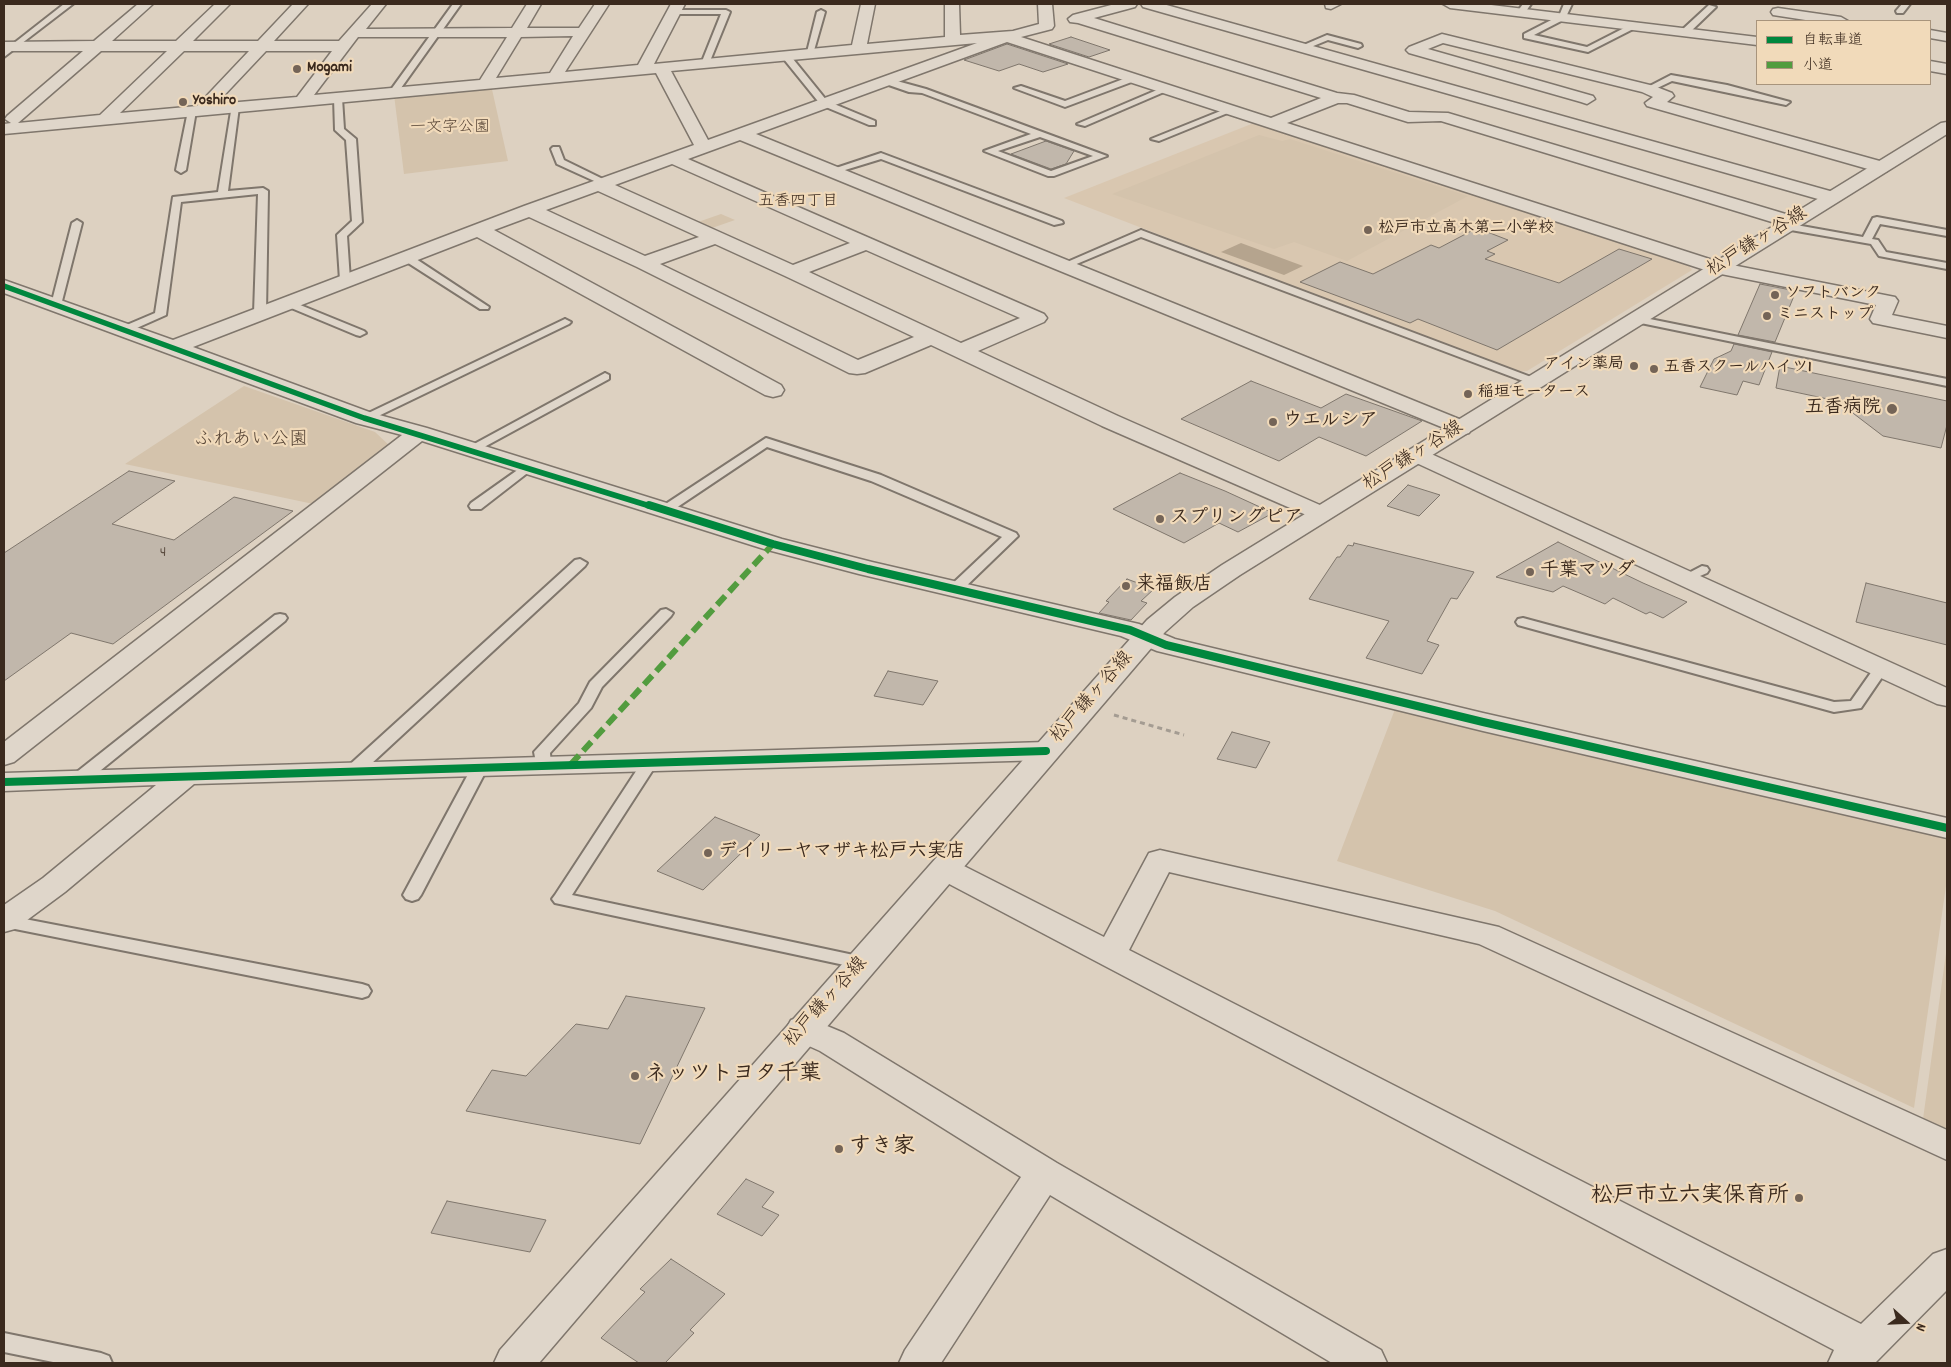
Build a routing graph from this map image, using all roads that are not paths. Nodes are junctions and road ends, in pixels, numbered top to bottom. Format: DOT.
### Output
graph roads {
  1 [pos="69,4"];
  2 [pos="146,4"];
  3 [pos="223,4"];
  4 [pos="300,4"];
  5 [pos="380,4"];
  6 [pos="457,4"];
  7 [pos="534,4"];
  8 [pos="602,4"];
  9 [pos="868,4"];
  10 [pos="952,4"];
  11 [pos="1045,4"];
  12 [pos="1148,4"];
  13 [pos="1450,4"];
  14 [pos="1906,4"];
  15 [pos="1124,5"];
  16 [pos="1712,7"];
  17 [pos="676,8"];
  18 [pos="1524,8"];
  19 [pos="1565,10"];
  20 [pos="1900,11"];
  21 [pos="821,12"];
  22 [pos="1778,12"];
  23 [pos="1078,18"];
  24 [pos="1834,20"];
  25 [pos="1047,26"];
  26 [pos="1635,26"];
  27 [pos="1686,31"];
  28 [pos="582,32"];
  29 [pos="355,33"];
  30 [pos="436,33"];
  31 [pos="515,33"];
  32 [pos="1931,34"];
  33 [pos="1009,36"];
  34 [pos="1753,36"];
  35 [pos="1947,37"];
  36 [pos="953,40"];
  37 [pos="10,46"];
  38 [pos="97,46"];
  39 [pos="178,46"];
  40 [pos="261,46"];
  41 [pos="343,46"];
  42 [pos="1358,46"];
  43 [pos="1303,47"];
  44 [pos="859,49"];
  45 [pos="809,54"];
  46 [pos="4,56"];
  47 [pos="786,56"];
  48 [pos="705,64"];
  49 [pos="1931,66"];
  50 [pos="661,68"];
  51 [pos="644,69"];
  52 [pos="1947,69"];
  53 [pos="1576,71"];
  54 [pos="557,72"];
  55 [pos="1134,78"];
  56 [pos="886,80"];
  57 [pos="484,84"];
  58 [pos="1543,86"];
  59 [pos="1018,88"];
  60 [pos="1167,89"];
  61 [pos="1648,89"];
  62 [pos="393,92"];
  63 [pos="338,98"];
  64 [pos="1336,98"];
  65 [pos="1587,99"];
  66 [pos="302,101"];
  67 [pos="1786,102"];
  68 [pos="824,103"];
  69 [pos="235,107"];
  70 [pos="1231,110"];
  71 [pos="196,111"];
  72 [pos="104,120"];
  73 [pos="872,123"];
  74 [pos="1272,123"];
  75 [pos="8,124"];
  76 [pos="1082,124"];
  77 [pos="1947,126"];
  78 [pos="741,134"];
  79 [pos="1040,134"];
  80 [pos="1156,139"];
  81 [pos="704,148"];
  82 [pos="556,149"];
  83 [pos="674,159"];
  84 [pos="1881,167"];
  85 [pos="181,170"];
  86 [pos="832,171"];
  87 [pos="603,184"];
  88 [pos="223,194"];
  89 [pos="1832,198"];
  90 [pos="530,210"];
  91 [pos="77,223"];
  92 [pos="1058,223"];
  93 [pos="1788,224"];
  94 [pos="479,230"];
  95 [pos="1947,233"];
  96 [pos="715,238"];
  97 [pos="1866,241"];
  98 [pos="868,243"];
  99 [pos="406,257"];
  100 [pos="644,263"];
  101 [pos="1063,266"];
  102 [pos="1947,266"];
  103 [pos="1718,268"];
  104 [pos="792,272"];
  105 [pos="345,280"];
  106 [pos="4,286"];
  107 [pos="288,302"];
  108 [pos="56,305"];
  109 [pos="484,307"];
  110 [pos="260,313"];
  111 [pos="1635,319"];
  112 [pos="566,322"];
  113 [pos="126,329"];
  114 [pos="1947,332"];
  115 [pos="360,333"];
  116 [pos="930,338"];
  117 [pos="173,346"];
  118 [pos="960,351"];
  119 [pos="605,377"];
  120 [pos="1535,382"];
  121 [pos="1947,383"];
  122 [pos="773,390"];
  123 [pos="364,418"];
  124 [pos="1461,428"];
  125 [pos="419,433"];
  126 [pos="471,449"];
  127 [pos="1418,455"];
  128 [pos="526,468"];
  129 [pos="476,506"];
  130 [pos="662,510"];
  131 [pos="1320,514"];
  132 [pos="580,563"];
  133 [pos="956,589"];
  134 [pos="666,613"];
  135 [pos="280,618"];
  136 [pos="1523,622"];
  137 [pos="1145,638"];
  138 [pos="1882,667"];
  139 [pos="1947,698"];
  140 [pos="1046,751"];
  141 [pos="4,756"];
  142 [pos="650,762"];
  143 [pos="543,765"];
  144 [pos="480,768"];
  145 [pos="352,772"];
  146 [pos="187,775"];
  147 [pos="79,779"];
  148 [pos="4,782"];
  149 [pos="1947,828"];
  150 [pos="945,870"];
  151 [pos="412,895"];
  152 [pos="4,921"];
  153 [pos="1111,954"];
  154 [pos="863,963"];
  155 [pos="362,991"];
  156 [pos="803,1029"];
  157 [pos="1947,1146"];
  158 [pos="1044,1173"];
  159 [pos="1947,1265"];
  160 [pos="4,1342"];
  161 [pos="1856,1355"];
  162 [pos="101,1363"];
  163 [pos="514,1363"];
  164 [pos="919,1363"];
  165 [pos="1367,1363"];
  1 -- 37 [label="lane"];
  2 -- 38 [label="street"];
  3 -- 39 [label="street"];
  4 -- 40 [label="street"];
  5 -- 29 [label="street"];
  6 -- 30 [label="lane"];
  7 -- 31 [label="street"];
  8 -- 28 [label="street"];
  9 -- 44 [label="street"];
  10 -- 36 [label="street"];
  11 -- 25 [label="street"];
  12 -- 43 [label="street"];
  13 -- 18 [label="street"];
  14 -- 20 [label="lane"];
  15 -- 23 [label="street"];
  16 -- 27 [label="lane"];
  17 -- 48 [label="lane"];
  17 -- 51 [label="street"];
  18 -- 19 [label="street"];
  19 -- 26 [label="street"];
  19 -- 26 [label="lane"];
  21 -- 45 [label="lane"];
  22 -- 24 [label="street"];
  23 -- 25 [label="street"];
  23 -- 64 [label="street"];
  25 -- 33 [label="street"];
  26 -- 27 [label="street"];
  27 -- 34 [label="street"];
  28 -- 31 [label="street"];
  28 -- 54 [label="street"];
  29 -- 30 [label="street"];
  29 -- 41 [label="street"];
  30 -- 31 [label="street"];
  30 -- 62 [label="lane"];
  31 -- 57 [label="street"];
  32 -- 35 [label="street"];
  33 -- 36 [label="street"];
  33 -- 55 [label="street"];
  33 -- 56 [label="street"];
  36 -- 44 [label="street"];
  37 -- 38 [label="street"];
  37 -- 46 [label="lane"];
  38 -- 39 [label="street"];
  38 -- 75 [label="street"];
  39 -- 40 [label="street"];
  39 -- 72 [label="street"];
  40 -- 41 [label="street"];
  40 -- 71 [label="street"];
  41 -- 66 [label="street"];
  42 -- 43 [label="lane"];
  43 -- 89 [label="street"];
  44 -- 45 [label="street"];
  45 -- 47 [label="street"];
  47 -- 48 [label="street"];
  47 -- 68 [label="lane"];
  48 -- 50 [label="street"];
  49 -- 52 [label="street"];
  50 -- 51 [label="street"];
  50 -- 81 [label="street"];
  51 -- 57 [label="street"];
  53 -- 58 [label="street"];
  53 -- 58 [label="street"];
  53 -- 61 [label="street"];
  55 -- 59 [label="lane"];
  55 -- 60 [label="street"];
  56 -- 68 [label="street"];
  56 -- 79 [label="lane"];
  57 -- 62 [label="street"];
  58 -- 65 [label="street"];
  60 -- 70 [label="street"];
  60 -- 76 [label="lane"];
  61 -- 67 [label="lane"];
  61 -- 84 [label="street"];
  62 -- 63 [label="street"];
  63 -- 66 [label="street"];
  63 -- 105 [label="lane"];
  64 -- 74 [label="street"];
  64 -- 93 [label="street"];
  66 -- 69 [label="street"];
  68 -- 73 [label="lane"];
  68 -- 78 [label="street"];
  69 -- 71 [label="street"];
  69 -- 88 [label="lane"];
  70 -- 74 [label="street"];
  70 -- 80 [label="lane"];
  71 -- 72 [label="street"];
  71 -- 85 [label="lane"];
  72 -- 75 [label="street"];
  74 -- 103 [label="street"];
  77 -- 84 [label="street, 松戸鎌ヶ谷線"];
  78 -- 81 [label="street"];
  78 -- 86 [label="street"];
  79 -- 79 [label="lane"];
  81 -- 83 [label="street"];
  82 -- 87 [label="lane"];
  83 -- 87 [label="street"];
  83 -- 98 [label="street"];
  84 -- 89 [label="street, 松戸鎌ヶ谷線"];
  86 -- 92 [label="lane"];
  86 -- 101 [label="street"];
  87 -- 90 [label="street"];
  87 -- 96 [label="street"];
  88 -- 110 [label="lane"];
  88 -- 113 [label="lane"];
  89 -- 93 [label="street, 松戸鎌ヶ谷線"];
  90 -- 94 [label="street"];
  90 -- 100 [label="street"];
  91 -- 108 [label="lane"];
  93 -- 97 [label="lane"];
  93 -- 103 [label="street, 松戸鎌ヶ谷線"];
  94 -- 99 [label="street"];
  94 -- 122 [label="street"];
  95 -- 97 [label="lane"];
  96 -- 100 [label="street"];
  96 -- 104 [label="street"];
  97 -- 102 [label="lane"];
  98 -- 104 [label="street"];
  98 -- 118 [label="street"];
  99 -- 105 [label="street"];
  99 -- 109 [label="lane"];
  100 -- 116 [label="street"];
  101 -- 120 [label="lane"];
  101 -- 124 [label="street"];
  103 -- 111 [label="street, 松戸鎌ヶ谷線"];
  103 -- 114 [label="street"];
  104 -- 116 [label="street"];
  105 -- 107 [label="street"];
  106 -- 108 [label="street"];
  107 -- 110 [label="street"];
  107 -- 115 [label="lane"];
  108 -- 113 [label="street"];
  110 -- 117 [label="street"];
  111 -- 120 [label="street, 松戸鎌ヶ谷線"];
  111 -- 121 [label="lane"];
  112 -- 123 [label="lane"];
  113 -- 117 [label="street"];
  116 -- 118 [label="street"];
  117 -- 123 [label="street"];
  118 -- 131 [label="street"];
  119 -- 126 [label="lane"];
  120 -- 124 [label="street, 松戸鎌ヶ谷線"];
  123 -- 125 [label="street"];
  124 -- 127 [label="street, 松戸鎌ヶ谷線"];
  125 -- 126 [label="street"];
  125 -- 141 [label="street"];
  126 -- 128 [label="street"];
  127 -- 131 [label="street, 松戸鎌ヶ谷線"];
  127 -- 138 [label="street"];
  128 -- 129 [label="lane"];
  128 -- 130 [label="street"];
  130 -- 133 [label="street"];
  130 -- 133 [label="lane"];
  131 -- 137 [label="street, 松戸鎌ヶ谷線"];
  132 -- 145 [label="lane"];
  133 -- 137 [label="street"];
  134 -- 143 [label="lane"];
  135 -- 147 [label="lane"];
  136 -- 138 [label="lane"];
  137 -- 140 [label="street, 松戸鎌ヶ谷線"];
  137 -- 149 [label="street"];
  138 -- 139 [label="street"];
  140 -- 142 [label="street"];
  140 -- 150 [label="street, 松戸鎌ヶ谷線"];
  142 -- 143 [label="street"];
  142 -- 154 [label="lane"];
  143 -- 144 [label="street"];
  144 -- 145 [label="street"];
  144 -- 151 [label="lane"];
  145 -- 146 [label="street"];
  146 -- 147 [label="street"];
  146 -- 152 [label="street"];
  147 -- 148 [label="street"];
  150 -- 153 [label="street"];
  150 -- 154 [label="street, 松戸鎌ヶ谷線"];
  152 -- 155 [label="lane"];
  153 -- 157 [label="street"];
  153 -- 161 [label="street"];
  154 -- 156 [label="street, 松戸鎌ヶ谷線"];
  156 -- 158 [label="street"];
  156 -- 163 [label="street, 松戸鎌ヶ谷線"];
  158 -- 164 [label="street"];
  158 -- 165 [label="street"];
  159 -- 161 [label="street"];
  160 -- 162 [label="lane"];
}
